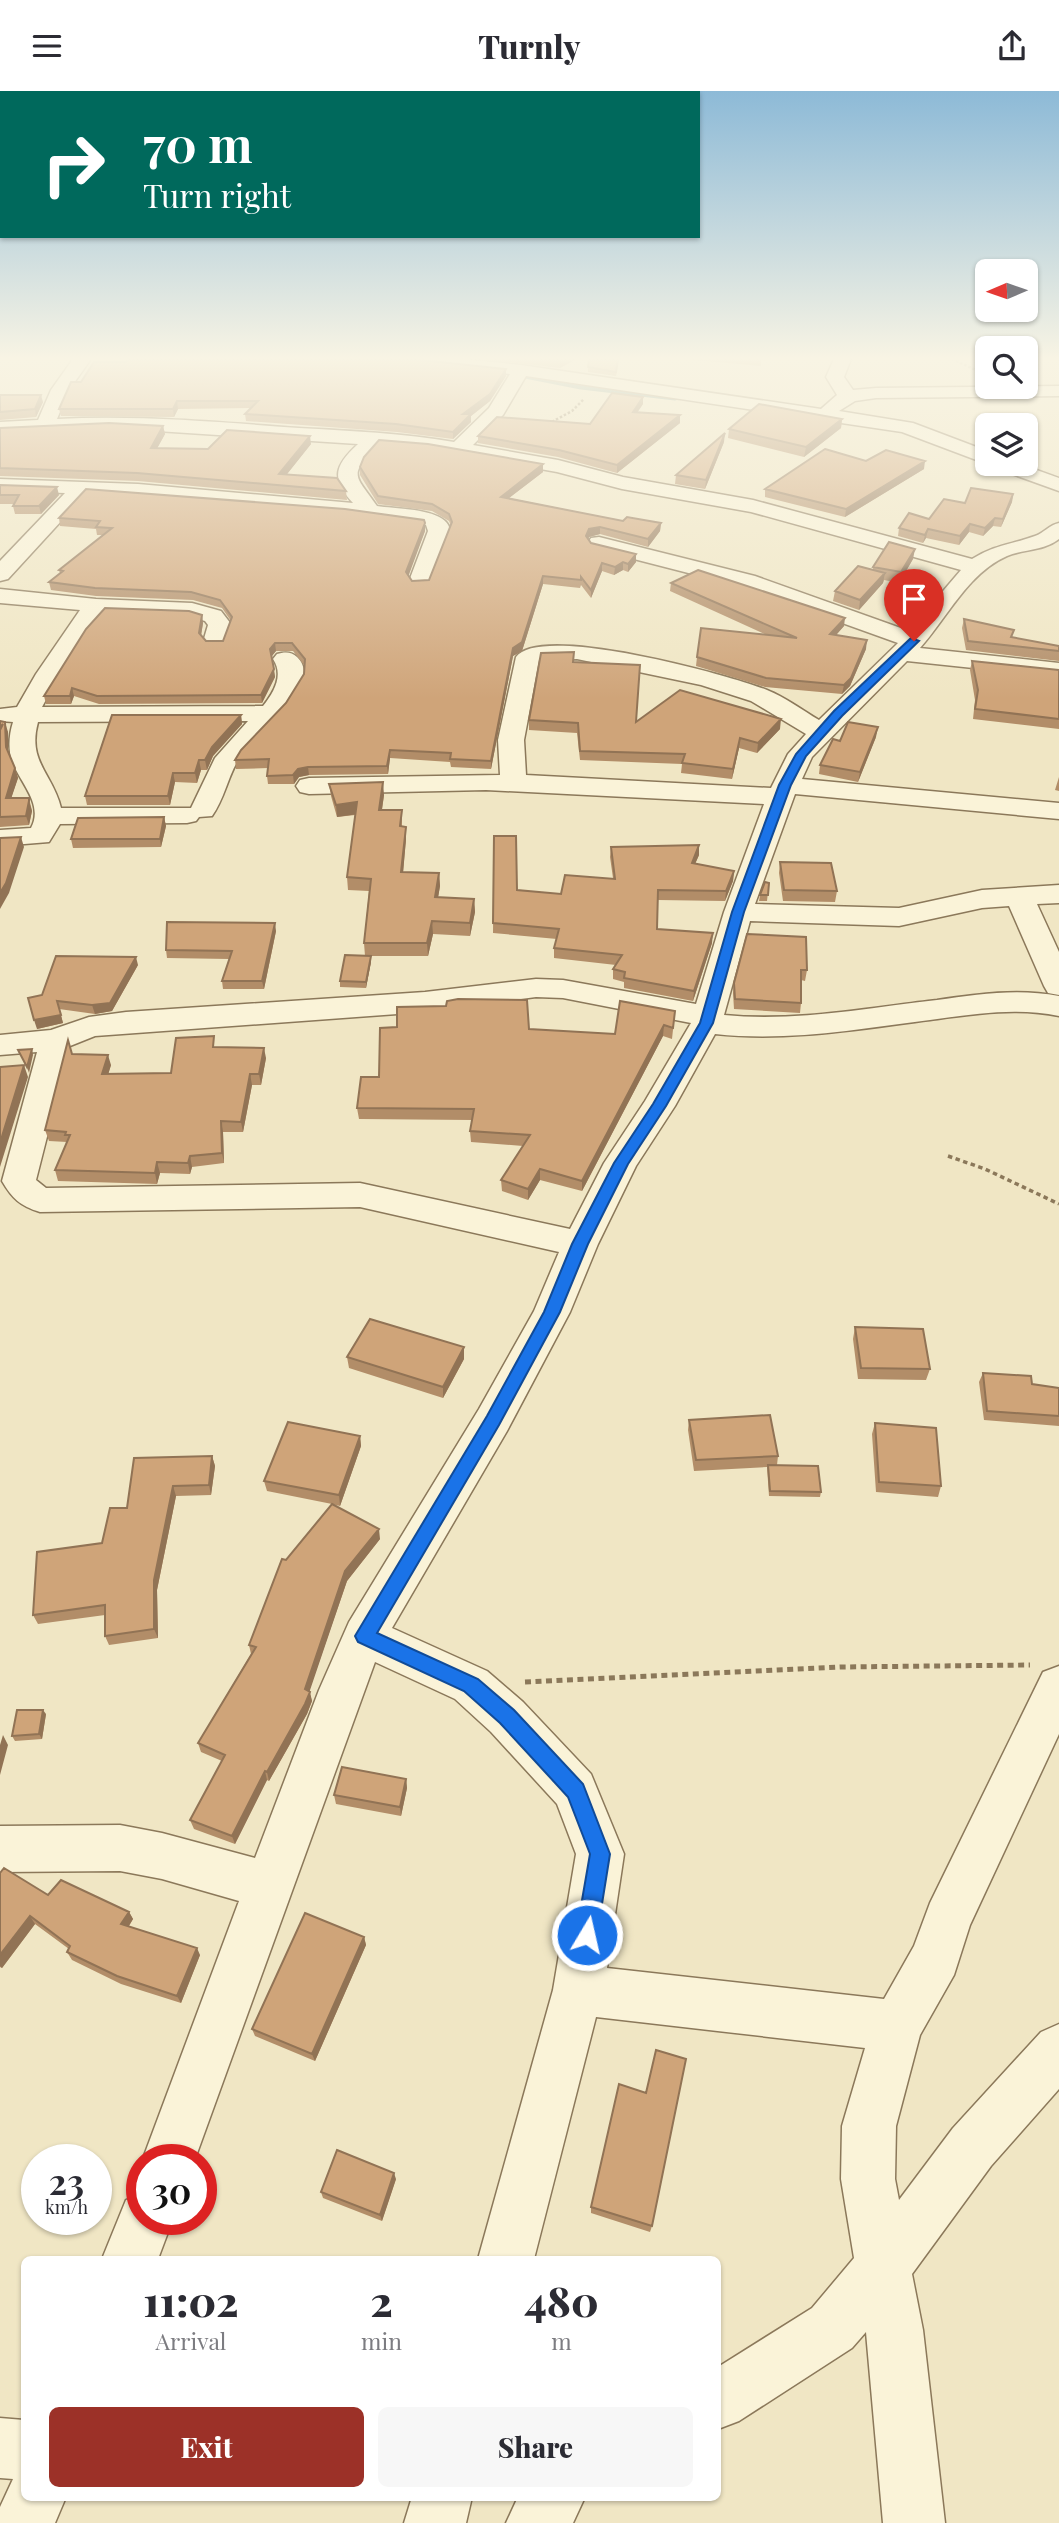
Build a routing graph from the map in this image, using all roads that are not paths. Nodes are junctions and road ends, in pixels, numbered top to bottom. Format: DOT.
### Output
graph roads {
  1 [pos="347,472"];
  2 [pos="582,472"];
  3 [pos="1035,476"];
  4 [pos="2,479"];
  5 [pos="1059,485"];
  6 [pos="82,487"];
  7 [pos="369,511"];
  8 [pos="1051,539"];
  9 [pos="599,543"];
  10 [pos="975,567"];
  11 [pos="0,574"];
  12 [pos="420,581"];
  13 [pos="0,596"];
  14 [pos="92,606"];
  15 [pos="215,642"];
  16 [pos="908,647"];
  17 [pos="285,659"];
  18 [pos="1059,670"];
  19 [pos="269,713"];
  20 [pos="26,714"];
  21 [pos="0,715"];
  22 [pos="821,732"];
  23 [pos="515,781"];
  24 [pos="309,786"];
  25 [pos="783,791"];
  26 [pos="1059,811"];
  27 [pos="49,816"];
  28 [pos="0,838"];
  29 [pos="1059,894"];
  30 [pos="1019,895"];
  31 [pos="738,912"];
  32 [pos="1059,986"];
  33 [pos="1059,1006"];
  34 [pos="707,1019"];
  35 [pos="57,1040"];
  36 [pos="0,1045"];
  37 [pos="580,1244"];
  38 [pos="365,1636"];
  39 [pos="1045,1675"];
  40 [pos="0,1849"];
  41 [pos="270,1887"];
  42 [pos="578,1990"];
  43 [pos="897,2026"];
  44 [pos="1059,2050"];
  45 [pos="174,2144"];
  46 [pos="139,2235"];
  47 [pos="131,2256"];
  48 [pos="507,2256"];
  49 [pos="884,2266"];
  50 [pos="721,2398"];
  51 [pos="0,2448"];
  52 [pos="21,2450"];
  53 [pos="34,2501"];
  54 [pos="441,2501"];
  55 [pos="552,2501"];
  56 [pos="24,2523"];
  57 [pos="435,2523"];
  58 [pos="537,2523"];
  59 [pos="914,2523"];
  1 -- 7 [label="street"];
  2 -- 10 [label="street"];
  3 -- 5 [label="street"];
  4 -- 6 [label="street"];
  6 -- 7 [label="street"];
  6 -- 11 [label="street"];
  7 -- 12 [label="street"];
  8 -- 10 [label="street"];
  9 -- 16 [label="street"];
  10 -- 16 [label="street"];
  13 -- 14 [label="street"];
  14 -- 15 [label="street"];
  14 -- 20 [label="street"];
  16 -- 18 [label="street"];
  16 -- 22 [label="street"];
  17 -- 19 [label="street"];
  19 -- 20 [label="street"];
  19 -- 27 [label="street"];
  20 -- 21 [label="street"];
  20 -- 27 [label="street"];
  22 -- 23 [label="street"];
  22 -- 25 [label="street"];
  23 -- 24 [label="street"];
  23 -- 25 [label="street"];
  25 -- 26 [label="street"];
  25 -- 31 [label="street"];
  27 -- 28 [label="street"];
  29 -- 30 [label="street"];
  30 -- 31 [label="street"];
  30 -- 32 [label="street"];
  31 -- 34 [label="street"];
  33 -- 34 [label="street"];
  34 -- 35 [label="street"];
  34 -- 37 [label="street"];
  35 -- 36 [label="street"];
  35 -- 37 [label="street"];
  37 -- 38 [label="street"];
  38 -- 41 [label="street"];
  38 -- 42 [label="street"];
  39 -- 43 [label="street"];
  40 -- 41 [label="street"];
  41 -- 45 [label="street"];
  42 -- 43 [label="street"];
  42 -- 48 [label="street"];
  43 -- 49 [label="street"];
  44 -- 49 [label="street"];
  46 -- 47 [label="street"];
  49 -- 50 [label="street"];
  49 -- 59 [label="street"];
  51 -- 52 [label="street"];
  53 -- 56 [label="street"];
  54 -- 57 [label="street"];
  55 -- 58 [label="street"];
}
